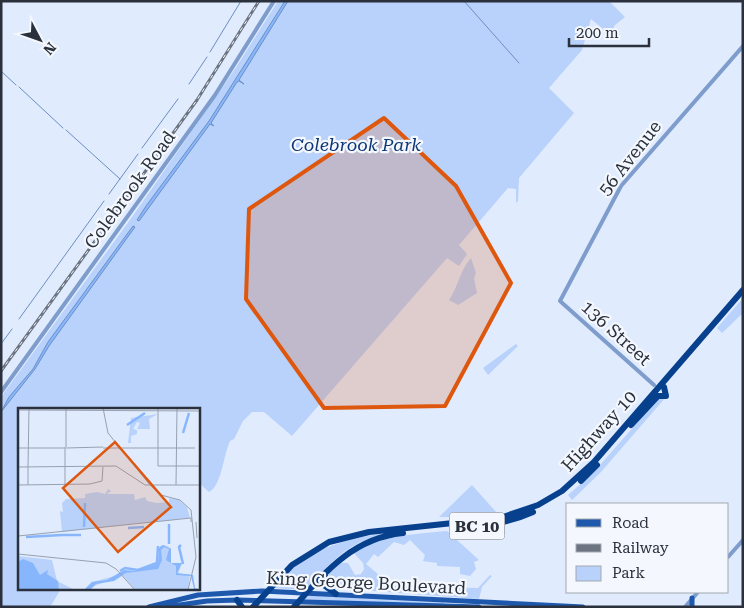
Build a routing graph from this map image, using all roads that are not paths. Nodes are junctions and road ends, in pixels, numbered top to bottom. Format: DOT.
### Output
graph roads {
  1 [pos="274,1"];
  2 [pos="743,46"];
  3 [pos="743,290"];
  4 [pos="743,296"];
  5 [pos="560,301"];
  6 [pos="654,389"];
  7 [pos="1,392"];
  8 [pos="743,540"];
  9 [pos="729,556"];
  10 [pos="327,570"];
  11 [pos="267,591"];
  12 [pos="307,592"];
  13 [pos="697,593"];
  14 [pos="336,594"];
  15 [pos="692,598"];
  16 [pos="237,600"];
  17 [pos="259,600"];
  18 [pos="296,604"];
  19 [pos="149,607"];
  20 [pos="166,607"];
  21 [pos="242,607"];
  22 [pos="253,607"];
  23 [pos="479,607"];
  24 [pos="583,607"];
  25 [pos="685,607"];
  26 [pos="692,607"];
  1 -- 7 [label="street, Colebrook Road"];
  2 -- 5 [label="street, 56 Avenue"];
  3 -- 6 [label="highway, Highway 10 / BC 10"];
  4 -- 10 [label="highway, Highway 10 / BC 10"];
  5 -- 6 [label="street, 136 Street"];
  6 -- 11 [label="highway, Highway 10 / BC 10"];
  8 -- 9 [label="street"];
  10 -- 12 [label="highway, Highway 10 / BC 10"];
  10 -- 14 [label="highway"];
  11 -- 12 [label="main road, King George Boulevard"];
  11 -- 17 [label="highway, Highway 10 / BC 10"];
  11 -- 19 [label="main road, King George Boulevard"];
  12 -- 14 [label="main road, King George Boulevard"];
  12 -- 18 [label="highway, Highway 10 / BC 10"];
  13 -- 15 [label="street"];
  14 -- 24 [label="main road, King George Boulevard"];
  15 -- 25 [label="street"];
  15 -- 26 [label="main road"];
  16 -- 17 [label="main road, King George Boulevard"];
  16 -- 20 [label="main road, King George Boulevard"];
  16 -- 21 [label="highway"];
  17 -- 18 [label="main road, King George Boulevard"];
  17 -- 22 [label="highway, Highway 10 / BC 10"];
  18 -- 23 [label="main road, King George Boulevard"];
}
